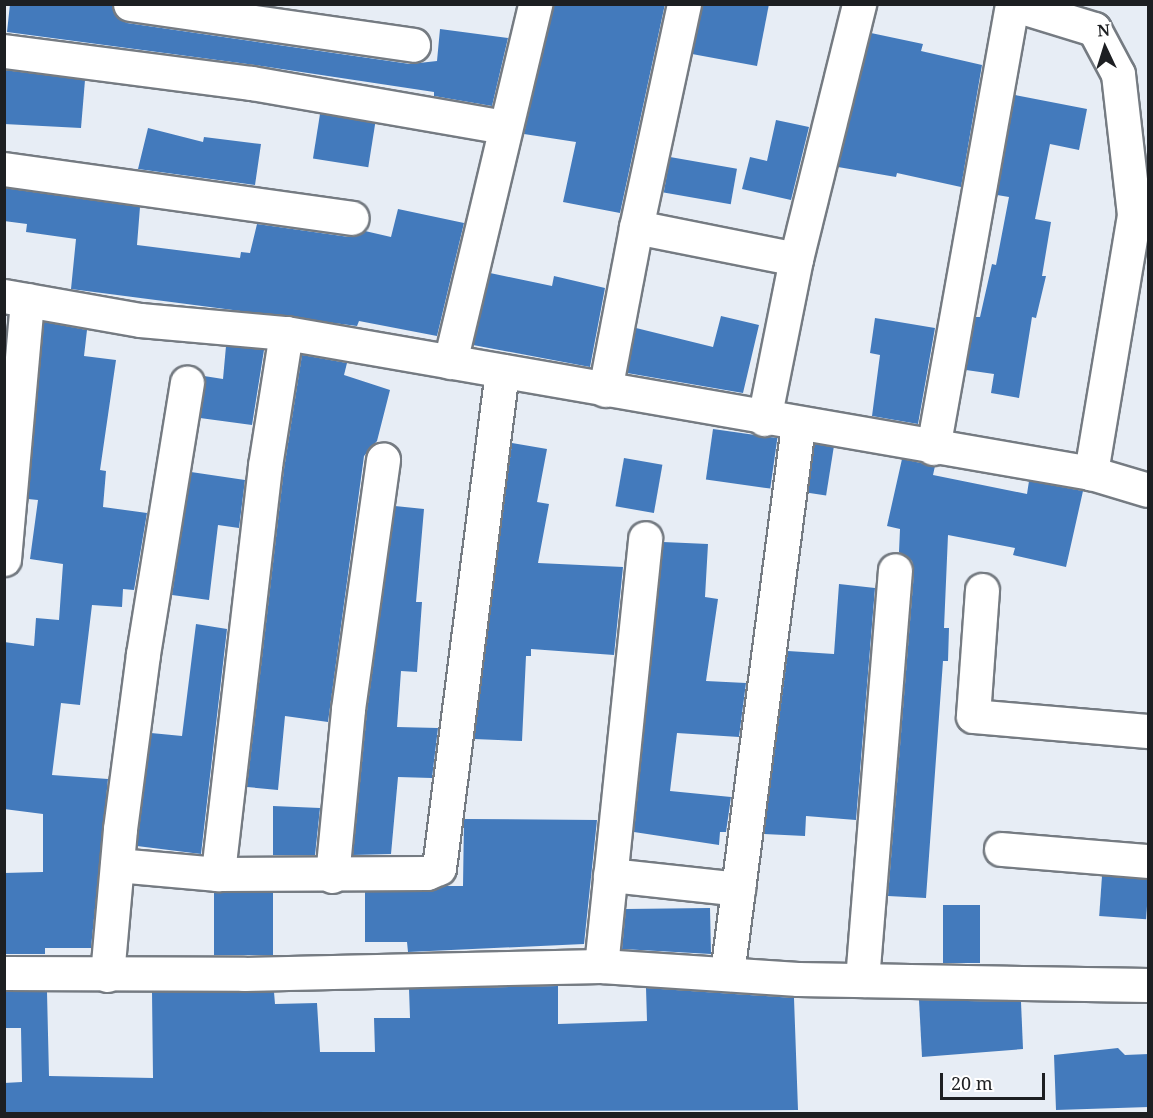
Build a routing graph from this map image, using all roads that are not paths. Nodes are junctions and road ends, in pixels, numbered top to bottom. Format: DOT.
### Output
graph roads {
  1 [pos="130,4"];
  2 [pos="535,4"];
  3 [pos="684,4"];
  4 [pos="859,4"];
  5 [pos="1012,5"];
  6 [pos="413,45"];
  7 [pos="4,51"];
  8 [pos="505,127"];
  9 [pos="4,169"];
  10 [pos="352,218"];
  11 [pos="636,227"];
  12 [pos="796,259"];
  13 [pos="16,298"];
  14 [pos="286,333"];
  15 [pos="450,362"];
  16 [pos="502,371"];
  17 [pos="187,383"];
  18 [pos="605,390"];
  19 [pos="764,419"];
  20 [pos="798,425"];
  21 [pos="933,448"];
  22 [pos="383,459"];
  23 [pos="1091,473"];
  24 [pos="1149,490"];
  25 [pos="645,538"];
  26 [pos="4,559"];
  27 [pos="895,570"];
  28 [pos="982,590"];
  29 [pos="1149,731"];
  30 [pos="1002,849"];
  31 [pos="1149,861"];
  32 [pos="117,865"];
  33 [pos="218,874"];
  34 [pos="610,875"];
  35 [pos="332,876"];
  36 [pos="738,889"];
  37 [pos="601,966"];
  38 [pos="4,973"];
  39 [pos="727,974"];
  40 [pos="107,975"];
  41 [pos="862,980"];
  42 [pos="1149,985"];
  1 -- 6 [label="street"];
  2 -- 8 [label="street"];
  3 -- 11 [label="street"];
  4 -- 12 [label="street"];
  5 -- 21 [label="street"];
  5 -- 23 [label="street"];
  7 -- 8 [label="street"];
  8 -- 15 [label="street"];
  9 -- 10 [label="street"];
  11 -- 12 [label="street"];
  11 -- 18 [label="street"];
  12 -- 19 [label="street"];
  13 -- 14 [label="street"];
  13 -- 26 [label="street"];
  14 -- 15 [label="street"];
  14 -- 33 [label="street"];
  15 -- 16 [label="street"];
  16 -- 18 [label="street"];
  16 -- 35 [label="street"];
  17 -- 32 [label="street"];
  18 -- 19 [label="street"];
  19 -- 20 [label="street"];
  20 -- 21 [label="street"];
  20 -- 36 [label="street"];
  21 -- 23 [label="street"];
  22 -- 35 [label="street"];
  23 -- 24 [label="street"];
  25 -- 34 [label="street"];
  27 -- 41 [label="street"];
  28 -- 29 [label="street"];
  30 -- 31 [label="street"];
  32 -- 33 [label="street"];
  32 -- 40 [label="street"];
  33 -- 35 [label="street"];
  34 -- 36 [label="street"];
  34 -- 37 [label="street"];
  36 -- 39 [label="street"];
  37 -- 39 [label="street"];
  37 -- 40 [label="street"];
  38 -- 40 [label="street"];
  39 -- 41 [label="street"];
  41 -- 42 [label="street"];
}
